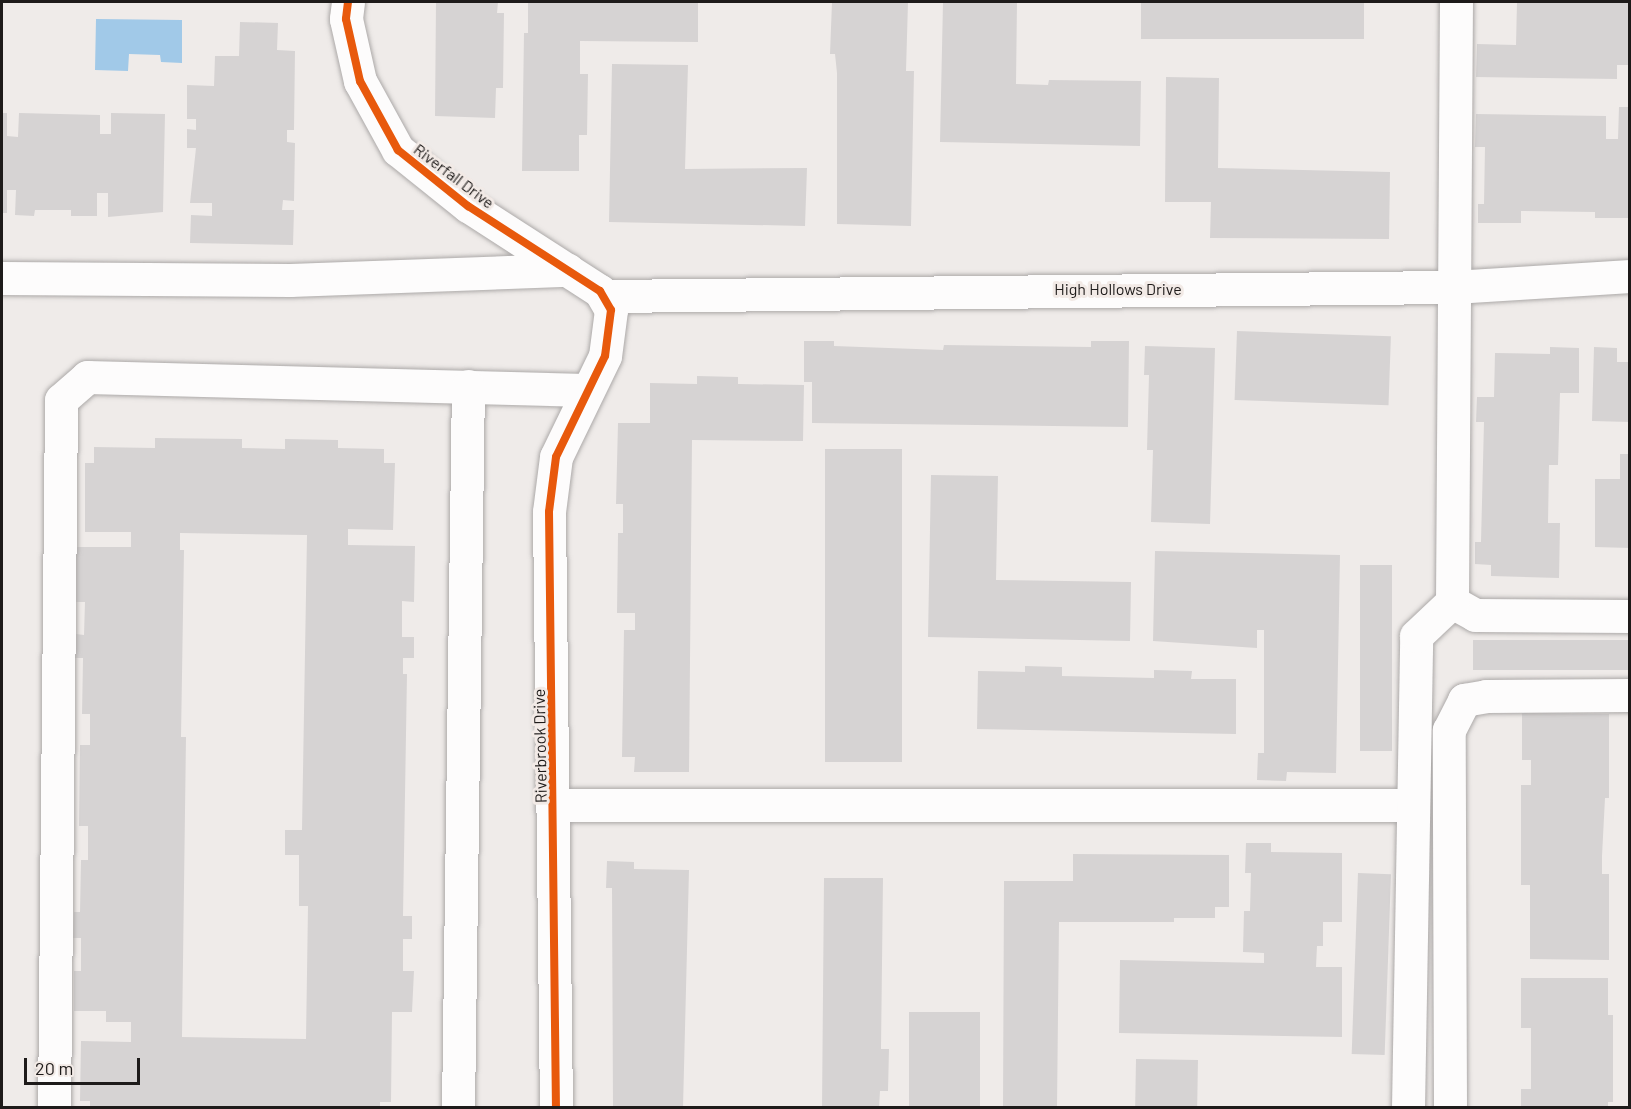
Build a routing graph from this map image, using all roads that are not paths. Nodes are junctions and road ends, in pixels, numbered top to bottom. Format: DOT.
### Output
graph roads {
  1 [pos="348,2"];
  2 [pos="1456,2"];
  3 [pos="568,270"];
  4 [pos="1629,276"];
  5 [pos="2,278"];
  6 [pos="1454,287"];
  7 [pos="605,296"];
  8 [pos="468,386"];
  9 [pos="586,390"];
  10 [pos="1452,602"];
  11 [pos="1629,616"];
  12 [pos="1629,695"];
  13 [pos="554,805"];
  14 [pos="1413,805"];
  15 [pos="54,1107"];
  16 [pos="458,1107"];
  17 [pos="556,1107"];
  18 [pos="1408,1107"];
  19 [pos="1450,1107"];
  1 -- 3 [label="street, Riverfall Drive"];
  2 -- 6 [label="street"];
  3 -- 5 [label="street"];
  3 -- 7 [label="street"];
  4 -- 6 [label="street, High Hollows Drive"];
  6 -- 7 [label="street, High Hollows Drive"];
  6 -- 10 [label="street"];
  7 -- 9 [label="street"];
  8 -- 9 [label="street"];
  8 -- 15 [label="street"];
  8 -- 16 [label="street"];
  9 -- 13 [label="street, Riverbrook Drive"];
  10 -- 11 [label="street"];
  10 -- 14 [label="street"];
  12 -- 19 [label="street"];
  13 -- 14 [label="street"];
  13 -- 17 [label="street, Riverbrook Drive"];
  14 -- 18 [label="street"];
}
